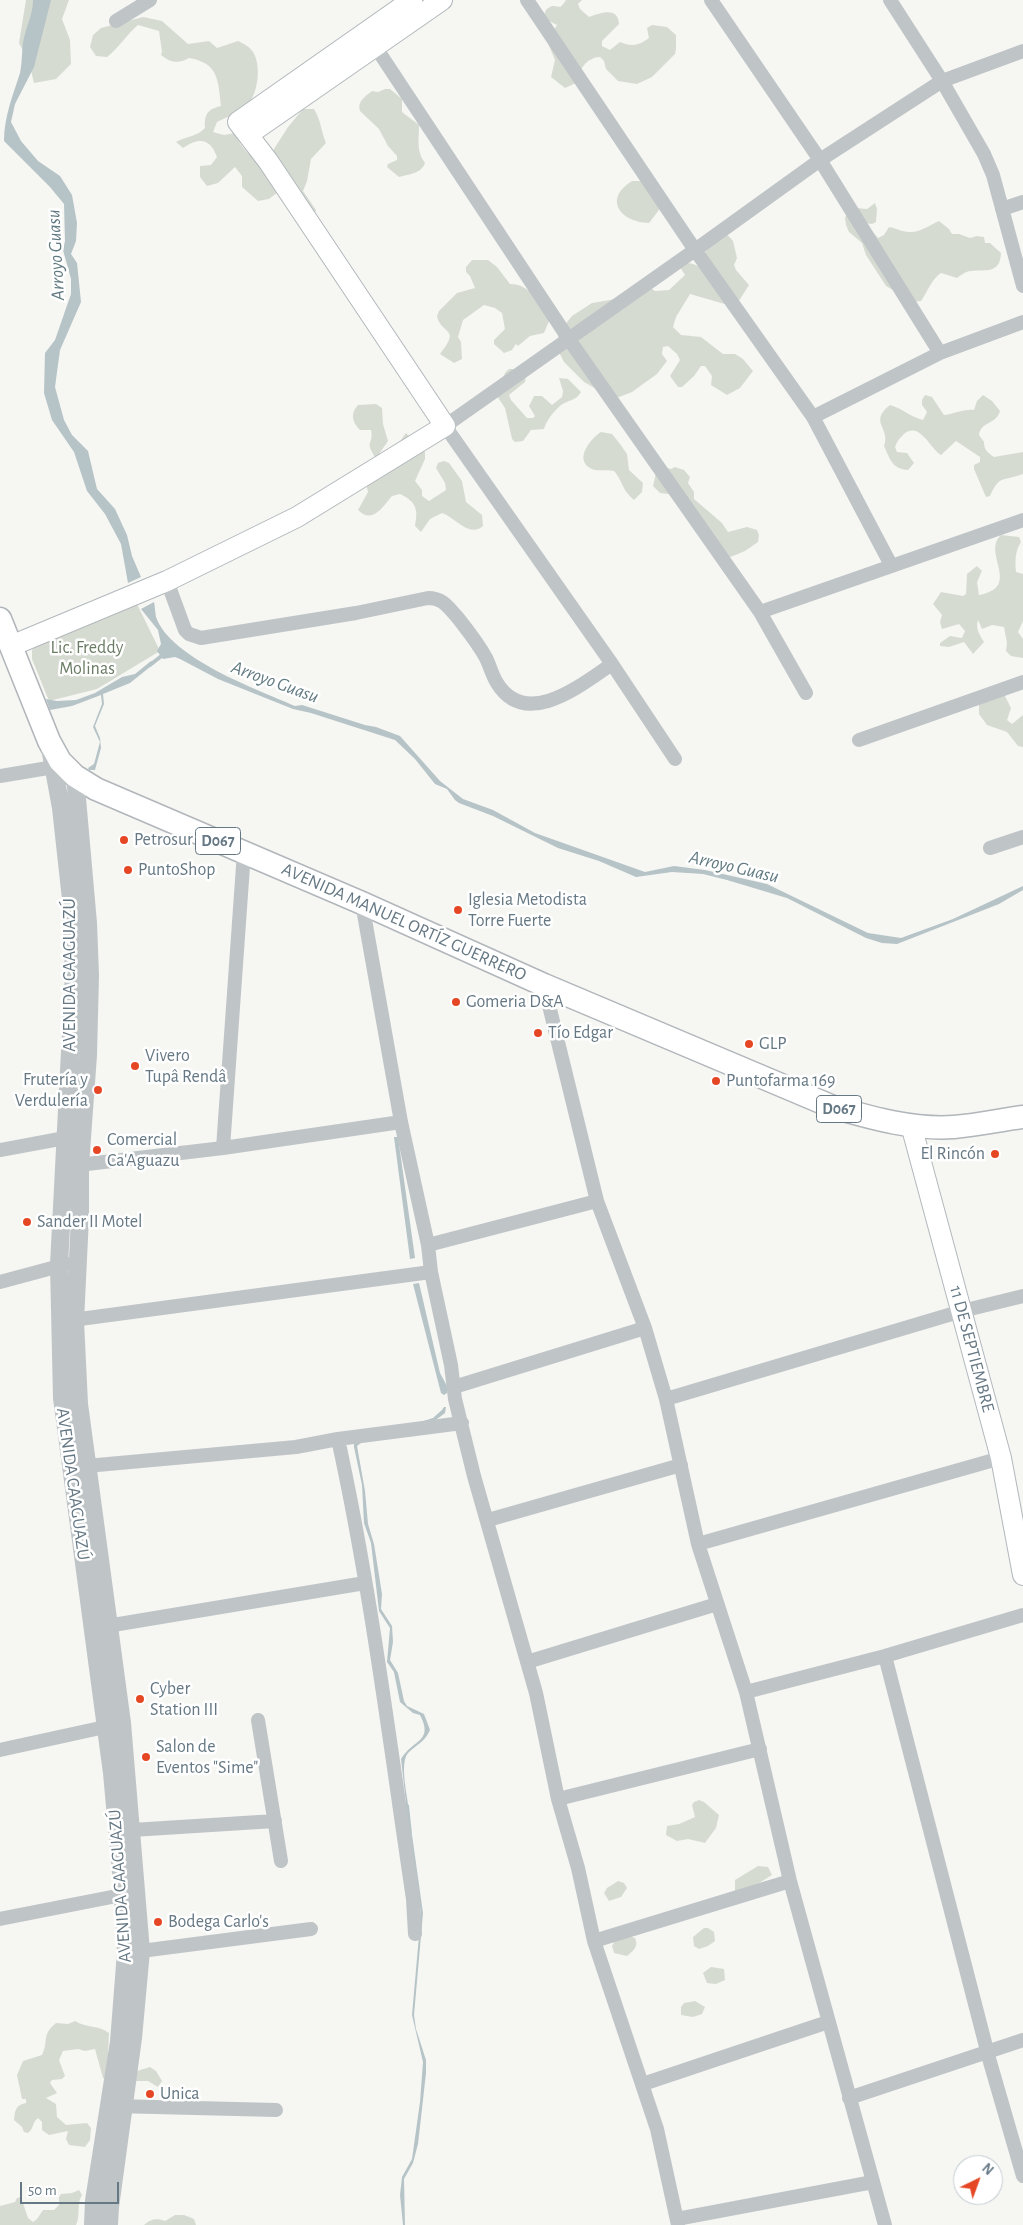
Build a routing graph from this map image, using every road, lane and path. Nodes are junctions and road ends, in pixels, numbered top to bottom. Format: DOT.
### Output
graph roads {
  1 [pos="412,0"];
  2 [pos="442,0"];
  3 [pos="527,0"];
  4 [pos="711,0"];
  5 [pos="890,0"];
  6 [pos="147,1"];
  7 [pos="116,21"];
  8 [pos="370,39"];
  9 [pos="1023,50"];
  10 [pos="942,81"];
  11 [pos="820,160"];
  12 [pos="1023,202"];
  13 [pos="1002,209"];
  14 [pos="696,250"];
  15 [pos="1023,286"];
  16 [pos="1023,322"];
  17 [pos="568,338"];
  18 [pos="940,353"];
  19 [pos="813,417"];
  20 [pos="445,426"];
  21 [pos="1023,520"];
  22 [pos="891,565"];
  23 [pos="159,584"];
  24 [pos="760,612"];
  25 [pos="4,634"];
  26 [pos="612,664"];
  27 [pos="1023,682"];
  28 [pos="806,692"];
  29 [pos="49,740"];
  30 [pos="859,740"];
  31 [pos="675,759"];
  32 [pos="54,766"];
  33 [pos="0,776"];
  34 [pos="75,776"];
  35 [pos="1023,837"];
  36 [pos="990,848"];
  37 [pos="244,852"];
  38 [pos="362,903"];
  39 [pos="544,985"];
  40 [pos="1023,1117"];
  41 [pos="401,1122"];
  42 [pos="911,1125"];
  43 [pos="73,1139"];
  44 [pos="223,1148"];
  45 [pos="0,1150"];
  46 [pos="72,1166"];
  47 [pos="597,1201"];
  48 [pos="428,1245"];
  49 [pos="77,1262"];
  50 [pos="59,1265"];
  51 [pos="431,1272"];
  52 [pos="0,1282"];
  53 [pos="1023,1296"];
  54 [pos="962,1311"];
  55 [pos="67,1321"];
  56 [pos="645,1328"];
  57 [pos="454,1387"];
  58 [pos="666,1399"];
  59 [pos="462,1423"];
  60 [pos="338,1438"];
  61 [pos="1001,1458"];
  62 [pos="681,1465"];
  63 [pos="86,1466"];
  64 [pos="488,1520"];
  65 [pos="698,1544"];
  66 [pos="1023,1575"];
  67 [pos="365,1583"];
  68 [pos="717,1604"];
  69 [pos="1023,1615"];
  70 [pos="101,1627"];
  71 [pos="884,1656"];
  72 [pos="527,1662"];
  73 [pos="746,1692"];
  74 [pos="258,1720"];
  75 [pos="114,1725"];
  76 [pos="760,1749"];
  77 [pos="0,1750"];
  78 [pos="558,1798"];
  79 [pos="275,1821"];
  80 [pos="132,1830"];
  81 [pos="281,1861"];
  82 [pos="790,1881"];
  83 [pos="130,1893"];
  84 [pos="0,1919"];
  85 [pos="311,1929"];
  86 [pos="416,1934"];
  87 [pos="594,1941"];
  88 [pos="140,1951"];
  89 [pos="828,2022"];
  90 [pos="1023,2040"];
  91 [pos="988,2051"];
  92 [pos="644,2084"];
  93 [pos="849,2098"];
  94 [pos="117,2106"];
  95 [pos="276,2110"];
  96 [pos="1023,2176"];
  97 [pos="873,2182"];
  98 [pos="678,2222"];
  99 [pos="93,2225"];
  100 [pos="109,2225"];
  101 [pos="885,2225"];
  1 -- 8 [label="main road"];
  2 -- 8 [label="main road"];
  3 -- 14 [label="street"];
  4 -- 11 [label="street"];
  5 -- 10 [label="street"];
  6 -- 7 [label="street"];
  8 -- 17 [label="street"];
  8 -- 20 [label="main road"];
  9 -- 10 [label="street"];
  10 -- 11 [label="street"];
  10 -- 13 [label="street"];
  11 -- 14 [label="street"];
  11 -- 18 [label="street"];
  12 -- 13 [label="street"];
  13 -- 15 [label="street"];
  14 -- 17 [label="street"];
  14 -- 19 [label="street"];
  16 -- 18 [label="street"];
  17 -- 20 [label="street"];
  17 -- 24 [label="street"];
  18 -- 19 [label="street"];
  19 -- 22 [label="street"];
  20 -- 23 [label="main road"];
  20 -- 26 [label="street"];
  21 -- 22 [label="street"];
  22 -- 24 [label="street"];
  23 -- 25 [label="main road"];
  23 -- 26 [label="street"];
  24 -- 28 [label="street"];
  25 -- 29 [label="main road, D067"];
  26 -- 31 [label="street"];
  27 -- 30 [label="street"];
  29 -- 32 [label="street, AVENIDA CAAGUAZÚ"];
  29 -- 34 [label="main road, D067"];
  32 -- 33 [label="street"];
  32 -- 34 [label="street"];
  32 -- 43 [label="street, AVENIDA CAAGUAZÚ"];
  34 -- 37 [label="main road, AVENIDA MANUEL ORTÍZ GUERRERO / D067"];
  34 -- 43 [label="street, AVENIDA CAAGUAZÚ"];
  35 -- 36 [label="street"];
  37 -- 38 [label="main road, AVENIDA MANUEL ORTÍZ GUERRERO / D067"];
  37 -- 44 [label="street"];
  38 -- 39 [label="main road, AVENIDA MANUEL ORTÍZ GUERRERO / D067"];
  38 -- 41 [label="street"];
  39 -- 42 [label="main road, AVENIDA MANUEL ORTÍZ GUERRERO / D067"];
  39 -- 47 [label="street"];
  40 -- 42 [label="main road, AVENIDA MANUEL ORTÍZ GUERRERO / D067"];
  41 -- 44 [label="street"];
  41 -- 48 [label="street"];
  42 -- 54 [label="main road, 11 DE SEPTIEMBRE"];
  43 -- 45 [label="street"];
  43 -- 46 [label="street, AVENIDA CAAGUAZÚ"];
  44 -- 46 [label="street"];
  46 -- 49 [label="street, AVENIDA CAAGUAZÚ"];
  46 -- 50 [label="street, AVENIDA CAAGUAZÚ"];
  47 -- 48 [label="street"];
  47 -- 56 [label="street"];
  48 -- 51 [label="street"];
  49 -- 50 [label="street"];
  49 -- 55 [label="street, AVENIDA CAAGUAZÚ"];
  50 -- 52 [label="street"];
  50 -- 55 [label="street, AVENIDA CAAGUAZÚ"];
  51 -- 55 [label="street"];
  51 -- 57 [label="street"];
  53 -- 54 [label="street"];
  54 -- 58 [label="street"];
  54 -- 61 [label="main road, 11 DE SEPTIEMBRE"];
  55 -- 63 [label="street, AVENIDA CAAGUAZÚ"];
  55 -- 70 [label="street, AVENIDA CAAGUAZÚ"];
  56 -- 57 [label="street"];
  56 -- 58 [label="street"];
  57 -- 59 [label="street"];
  58 -- 62 [label="street"];
  59 -- 60 [label="street"];
  59 -- 64 [label="street"];
  60 -- 63 [label="street"];
  60 -- 67 [label="street"];
  61 -- 65 [label="street"];
  61 -- 66 [label="main road, 11 DE SEPTIEMBRE"];
  62 -- 64 [label="street"];
  62 -- 65 [label="street"];
  63 -- 70 [label="street, AVENIDA CAAGUAZÚ"];
  64 -- 72 [label="street"];
  65 -- 68 [label="street"];
  67 -- 70 [label="street"];
  67 -- 86 [label="street"];
  68 -- 72 [label="street"];
  68 -- 73 [label="street"];
  69 -- 71 [label="street"];
  70 -- 75 [label="street, AVENIDA CAAGUAZÚ"];
  71 -- 73 [label="street"];
  71 -- 91 [label="street"];
  72 -- 78 [label="street"];
  73 -- 76 [label="street"];
  74 -- 79 [label="street"];
  75 -- 77 [label="street"];
  75 -- 80 [label="street, AVENIDA CAAGUAZÚ"];
  75 -- 83 [label="street, AVENIDA CAAGUAZÚ"];
  76 -- 78 [label="street"];
  76 -- 82 [label="street"];
  78 -- 87 [label="street"];
  79 -- 80 [label="street"];
  79 -- 81 [label="street"];
  80 -- 83 [label="street, AVENIDA CAAGUAZÚ"];
  82 -- 87 [label="street"];
  82 -- 89 [label="street"];
  83 -- 84 [label="street"];
  83 -- 88 [label="street, AVENIDA CAAGUAZÚ"];
  83 -- 94 [label="street, AVENIDA CAAGUAZÚ"];
  85 -- 88 [label="street"];
  87 -- 92 [label="street"];
  88 -- 94 [label="street, AVENIDA CAAGUAZÚ"];
  89 -- 92 [label="street"];
  89 -- 93 [label="street"];
  90 -- 91 [label="street"];
  91 -- 93 [label="street"];
  91 -- 96 [label="street"];
  92 -- 98 [label="street"];
  93 -- 97 [label="street"];
  94 -- 95 [label="street"];
  94 -- 99 [label="street, AVENIDA CAAGUAZÚ"];
  94 -- 100 [label="street, AVENIDA CAAGUAZÚ"];
  97 -- 98 [label="street"];
  97 -- 101 [label="street"];
}
